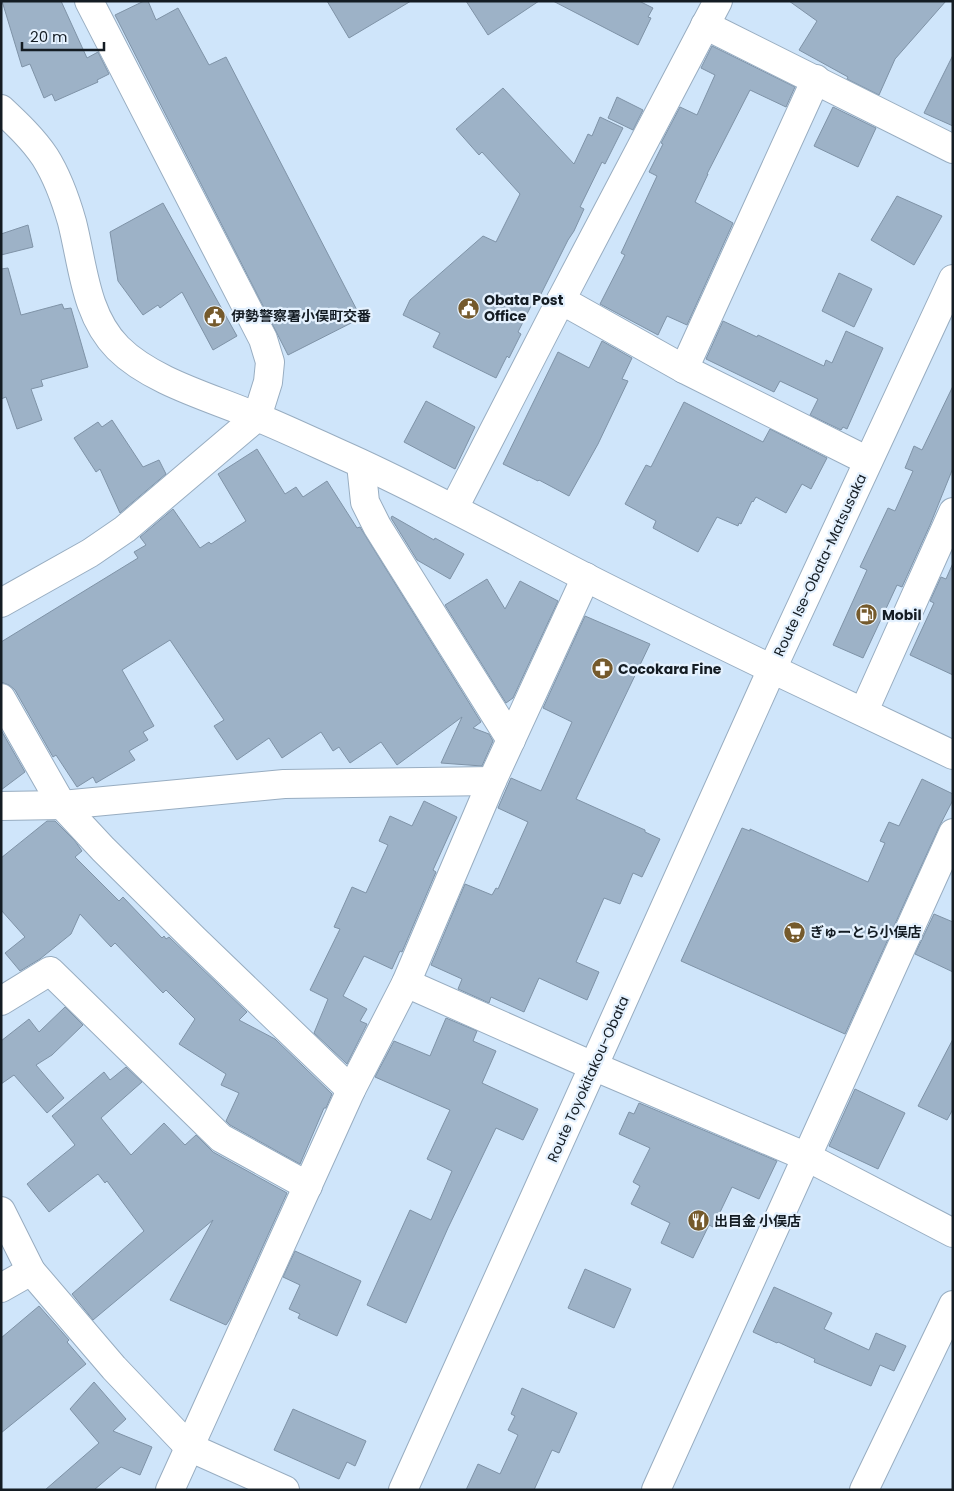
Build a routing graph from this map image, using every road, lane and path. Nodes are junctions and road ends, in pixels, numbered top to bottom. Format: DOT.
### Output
graph roads {
  1 [pos="89,1"];
  2 [pos="718,1"];
  3 [pos="705,25"];
  4 [pos="816,79"];
  5 [pos="1,109"];
  6 [pos="953,149"];
  7 [pos="953,279"];
  8 [pos="561,300"];
  9 [pos="684,369"];
  10 [pos="257,417"];
  11 [pos="868,461"];
  12 [pos="361,464"];
  13 [pos="454,508"];
  14 [pos="953,512"];
  15 [pos="586,577"];
  16 [pos="1,603"];
  17 [pos="772,669"];
  18 [pos="1,698"];
  19 [pos="864,711"];
  20 [pos="511,740"];
  21 [pos="953,755"];
  22 [pos="492,781"];
  23 [pos="62,805"];
  24 [pos="1,806"];
  25 [pos="953,833"];
  26 [pos="406,983"];
  27 [pos="1,1001"];
  28 [pos="593,1066"];
  29 [pos="350,1090"];
  30 [pos="807,1157"];
  31 [pos="308,1186"];
  32 [pos="1,1211"];
  33 [pos="953,1233"];
  34 [pos="31,1271"];
  35 [pos="1,1288"];
  36 [pos="953,1304"];
  37 [pos="189,1447"];
  38 [pos="170,1490"];
  39 [pos="285,1490"];
  40 [pos="403,1490"];
  41 [pos="656,1490"];
  42 [pos="864,1490"];
  1 -- 10 [label="street"];
  2 -- 3 [label="street"];
  3 -- 4 [label="street"];
  3 -- 8 [label="street"];
  4 -- 6 [label="street"];
  4 -- 9 [label="street"];
  5 -- 10 [label="street"];
  7 -- 11 [label="street, Route Ise-Obata-Matsusaka"];
  8 -- 9 [label="street"];
  8 -- 13 [label="street"];
  9 -- 11 [label="street"];
  10 -- 12 [label="street"];
  10 -- 16 [label="street"];
  11 -- 17 [label="street, Route Ise-Obata-Matsusaka"];
  12 -- 13 [label="street"];
  12 -- 20 [label="street"];
  13 -- 15 [label="street"];
  14 -- 19 [label="street"];
  15 -- 17 [label="street"];
  15 -- 20 [label="street"];
  17 -- 19 [label="street, Route Ise-Obata-Matsusaka"];
  17 -- 28 [label="street, Route Toyokitakou-Obata"];
  18 -- 23 [label="street"];
  19 -- 21 [label="street, Route Ise-Obata-Matsusaka"];
  20 -- 22 [label="street"];
  22 -- 23 [label="street"];
  22 -- 26 [label="street"];
  23 -- 24 [label="street"];
  23 -- 29 [label="street"];
  25 -- 30 [label="street"];
  26 -- 28 [label="street"];
  26 -- 29 [label="street"];
  27 -- 31 [label="street"];
  28 -- 30 [label="street"];
  28 -- 40 [label="street, Route Toyokitakou-Obata"];
  29 -- 31 [label="street"];
  30 -- 33 [label="street"];
  30 -- 41 [label="street"];
  31 -- 37 [label="street"];
  32 -- 34 [label="street"];
  34 -- 35 [label="street"];
  34 -- 37 [label="street"];
  36 -- 42 [label="street"];
  37 -- 38 [label="street"];
  37 -- 39 [label="street"];
}
